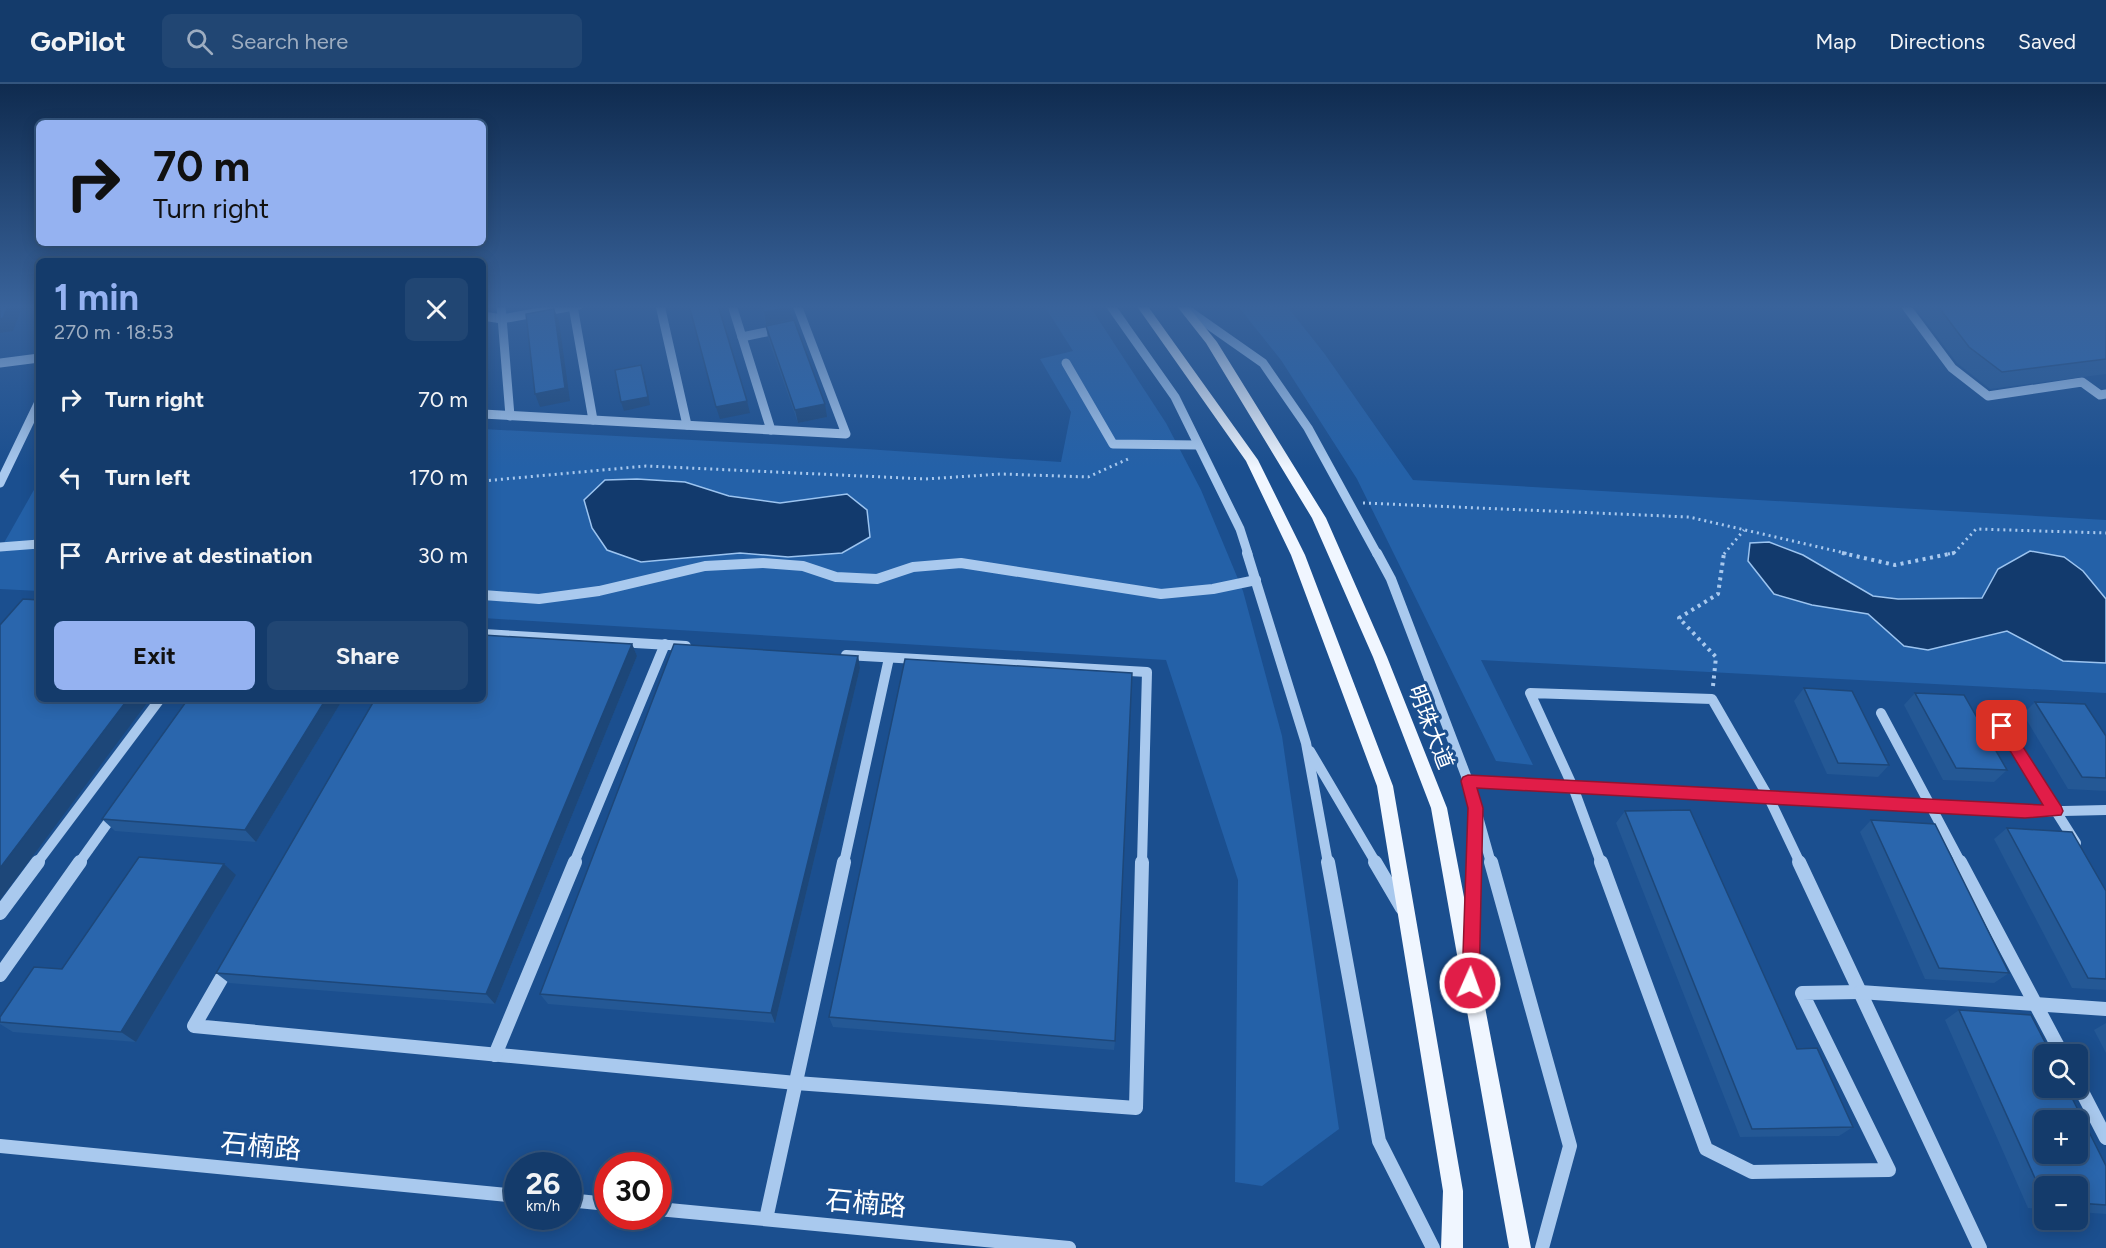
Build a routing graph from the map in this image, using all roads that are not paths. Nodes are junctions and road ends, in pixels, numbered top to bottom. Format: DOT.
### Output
graph roads {
  1 [pos="29,359"];
  2 [pos="505,359"];
  3 [pos="584,359"];
  4 [pos="672,359"];
  5 [pos="749,359"];
  6 [pos="817,359"];
  7 [pos="1148,359"];
  8 [pos="1180,359"];
  9 [pos="1222,359"];
  10 [pos="1258,359"];
  11 [pos="1946,359"];
  12 [pos="0,363"];
  13 [pos="1066,363"];
  14 [pos="2106,394"];
  15 [pos="36,408"];
  16 [pos="486,414"];
  17 [pos="510,416"];
  18 [pos="593,420"];
  19 [pos="687,425"];
  20 [pos="771,430"];
  21 [pos="1198,445"];
  22 [pos="0,483"];
  23 [pos="36,544"];
  24 [pos="0,547"];
  25 [pos="1256,580"];
  26 [pos="486,596"];
  27 [pos="486,634"];
  28 [pos="666,645"];
  29 [pos="701,646"];
  30 [pos="830,654"];
  31 [pos="889,658"];
  32 [pos="158,702"];
  33 [pos="1881,713"];
  34 [pos="2002,726"];
  35 [pos="1306,743"];
  36 [pos="1468,781"];
  37 [pos="1573,787"];
  38 [pos="1769,798"];
  39 [pos="121,804"];
  40 [pos="1931,806"];
  41 [pos="1476,808"];
  42 [pos="2106,810"];
  43 [pos="2055,811"];
  44 [pos="2081,851"];
  45 [pos="0,913"];
  46 [pos="1406,916"];
  47 [pos="235,955"];
  48 [pos="0,975"];
  49 [pos="1470,983"];
  50 [pos="1860,992"];
  51 [pos="2035,1004"];
  52 [pos="2106,1009"];
  53 [pos="2057,1044"];
  54 [pos="495,1055"];
  55 [pos="796,1083"];
  56 [pos="2085,1098"];
  57 [pos="2106,1138"];
  58 [pos="0,1146"];
  59 [pos="504,1195"];
  60 [pos="672,1210"];
  61 [pos="766,1219"];
  62 [pos="975,1244"];
  63 [pos="1069,1248"];
  64 [pos="1433,1248"];
  65 [pos="1452,1248"];
  66 [pos="1520,1248"];
  67 [pos="1542,1248"];
  68 [pos="1980,1248"];
  1 -- 12 [label="street"];
  2 -- 17 [label="street"];
  3 -- 18 [label="street"];
  4 -- 19 [label="street"];
  5 -- 20 [label="street"];
  6 -- 20 [label="street"];
  7 -- 21 [label="street"];
  8 -- 46 [label="main road"];
  9 -- 49 [label="main road, 明珠大道"];
  10 -- 36 [label="street"];
  11 -- 14 [label="street"];
  13 -- 21 [label="street"];
  15 -- 22 [label="street"];
  16 -- 17 [label="street"];
  17 -- 18 [label="street"];
  18 -- 19 [label="street"];
  19 -- 20 [label="street"];
  21 -- 25 [label="street"];
  23 -- 24 [label="street"];
  25 -- 26 [label="street"];
  25 -- 35 [label="street"];
  27 -- 28 [label="street"];
  28 -- 29 [label="street"];
  28 -- 54 [label="street"];
  30 -- 31 [label="street"];
  31 -- 55 [label="street"];
  31 -- 55 [label="street"];
  32 -- 45 [label="street"];
  33 -- 40 [label="street"];
  34 -- 43 [label="street"];
  35 -- 46 [label="street"];
  35 -- 64 [label="street"];
  36 -- 37 [label="street"];
  36 -- 41 [label="street"];
  37 -- 38 [label="street"];
  37 -- 38 [label="street"];
  37 -- 50 [label="street"];
  38 -- 40 [label="street"];
  38 -- 50 [label="street"];
  39 -- 48 [label="street"];
  40 -- 43 [label="street"];
  40 -- 51 [label="street"];
  41 -- 49 [label="street"];
  41 -- 67 [label="street"];
  42 -- 43 [label="street"];
  43 -- 44 [label="street"];
  46 -- 65 [label="main road"];
  47 -- 54 [label="street"];
  49 -- 66 [label="main road, 明珠大道"];
  50 -- 51 [label="street"];
  50 -- 68 [label="street"];
  51 -- 52 [label="street"];
  51 -- 53 [label="street"];
  54 -- 55 [label="street"];
  55 -- 61 [label="street"];
  56 -- 57 [label="street"];
  58 -- 59 [label="street, 石楠路"];
  60 -- 61 [label="street, 石楠路"];
  61 -- 62 [label="street, 石楠路"];
  62 -- 63 [label="street, 石楠路"];
}
